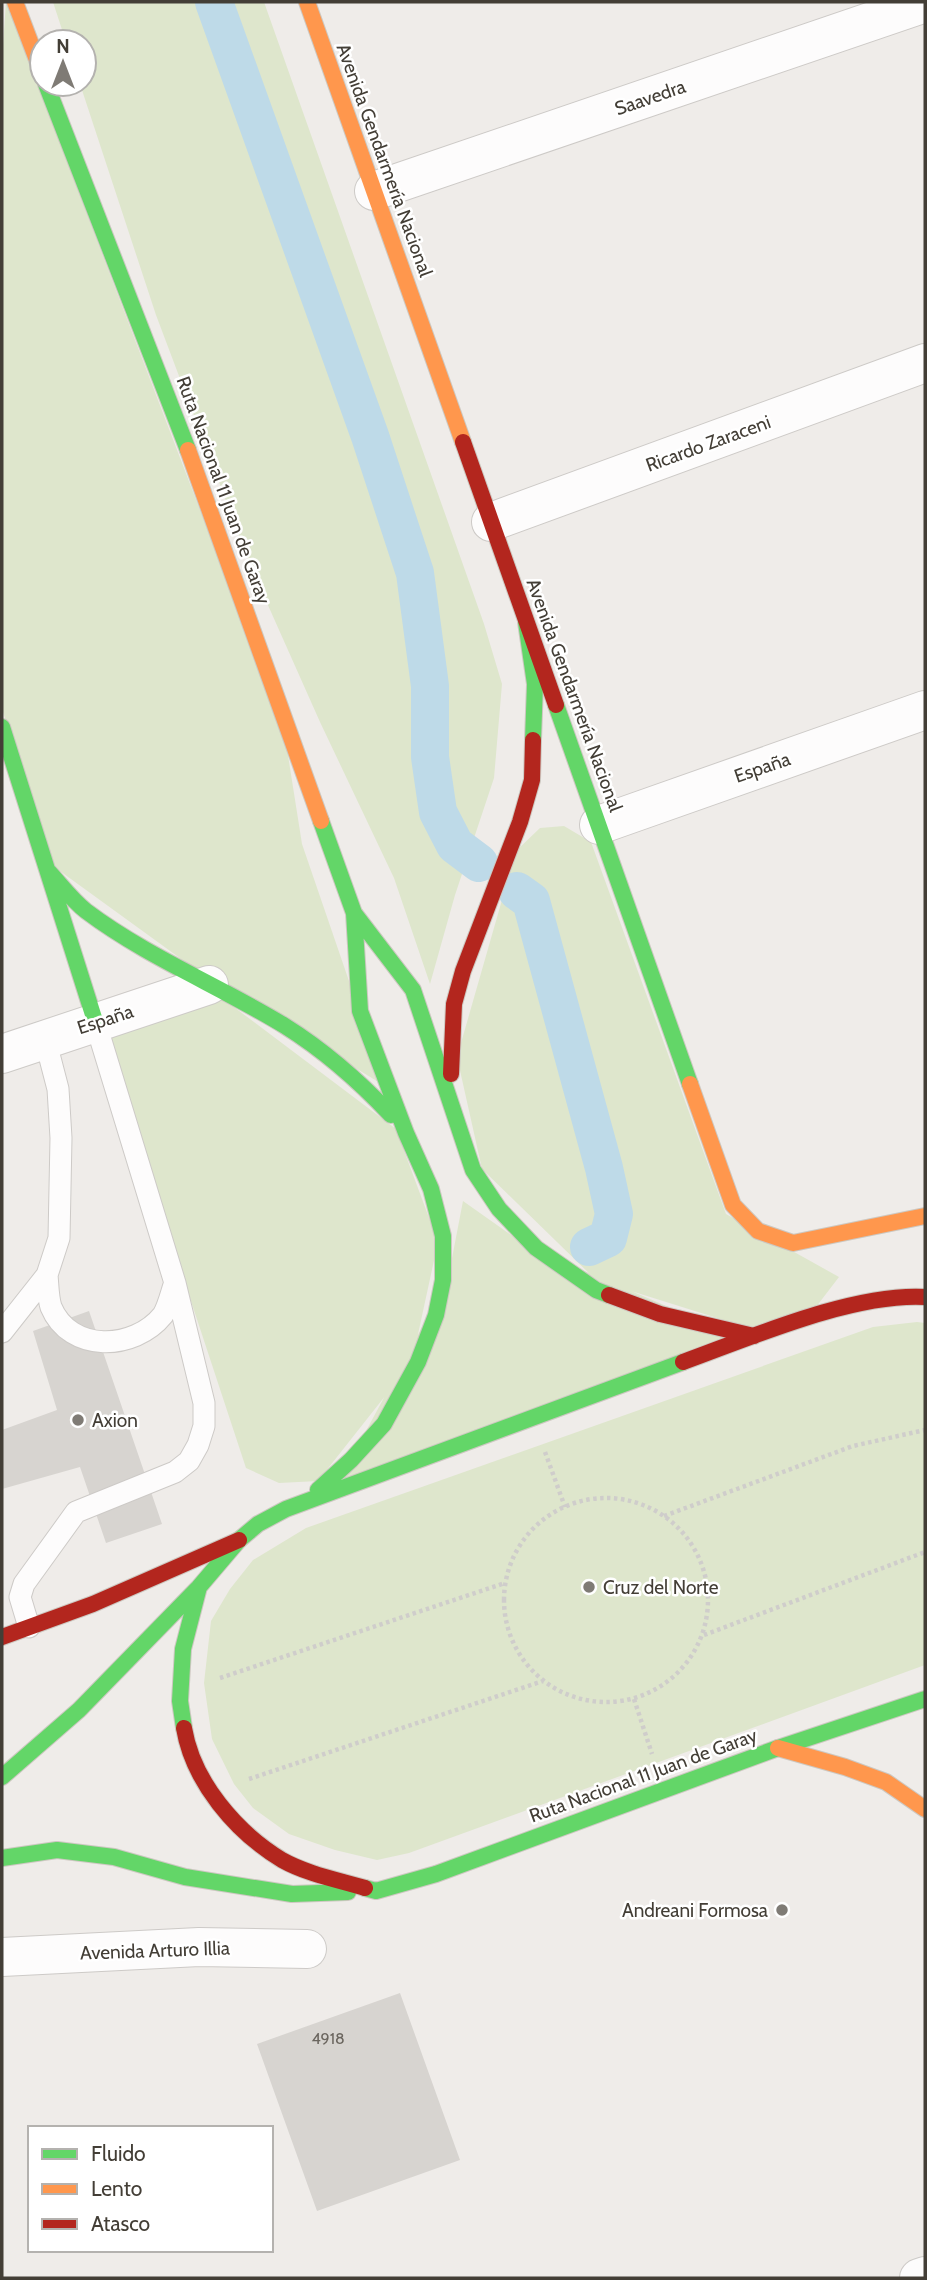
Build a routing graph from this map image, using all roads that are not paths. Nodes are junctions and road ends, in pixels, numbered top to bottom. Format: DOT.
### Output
graph roads {
  1 [pos="307,2"];
  2 [pos="925,3"];
  3 [pos="7,5"];
  4 [pos="28,45"];
  5 [pos="51,98"];
  6 [pos="374,191"];
  7 [pos="925,363"];
  8 [pos="491,523"];
  9 [pos="526,622"];
  10 [pos="925,710"];
  11 [pos="2,727"];
  12 [pos="598,825"];
  13 [pos="49,872"];
  14 [pos="354,913"];
  15 [pos="209,985"];
  16 [pos="95,1021"];
  17 [pos="45,1039"];
  18 [pos="2,1054"];
  19 [pos="453,1108"];
  20 [pos="406,1133"];
  21 [pos="925,1216"];
  22 [pos="47,1275"];
  23 [pos="175,1283"];
  24 [pos="925,1286"];
  25 [pos="906,1296"];
  26 [pos="925,1297"];
  27 [pos="2,1332"];
  28 [pos="754,1336"];
  29 [pos="286,1509"];
  30 [pos="239,1540"];
  31 [pos="199,1587"];
  32 [pos="29,1627"];
  33 [pos="2,1637"];
  34 [pos="925,1699"];
  35 [pos="778,1748"];
  36 [pos="2,1776"];
  37 [pos="925,1810"];
  38 [pos="2,1857"];
  39 [pos="376,1891"];
  40 [pos="307,1950"];
  41 [pos="2,1957"];
  42 [pos="925,2276"];
  43 [pos="919,2278"];
  1 -- 6 [label="main road, Avenida Gendarmería Nacional"];
  2 -- 6 [label="street, Saavedra"];
  3 -- 4 [label="main road"];
  5 -- 14 [label="main road, Ruta Nacional 11 Juan de Garay"];
  6 -- 8 [label="main road, Avenida Gendarmería Nacional"];
  7 -- 8 [label="street, Ricardo Zaraceni"];
  8 -- 9 [label="main road, Avenida Gendarmería Nacional"];
  9 -- 12 [label="main road, Avenida Gendarmería Nacional"];
  9 -- 19 [label="main road"];
  10 -- 12 [label="street, España"];
  11 -- 13 [label="main road"];
  12 -- 21 [label="main road, Avenida Gendarmería Nacional"];
  13 -- 15 [label="main road"];
  13 -- 16 [label="main road"];
  14 -- 19 [label="main road, Ruta Nacional 11 Juan de Garay"];
  14 -- 20 [label="main road, Ruta Nacional 11 Juan de Garay"];
  15 -- 16 [label="street, España"];
  15 -- 20 [label="main road"];
  16 -- 17 [label="street, España"];
  16 -- 23 [label="lane"];
  17 -- 18 [label="street, España"];
  17 -- 22 [label="lane"];
  19 -- 28 [label="main road, Ruta Nacional 11 Juan de Garay"];
  20 -- 29 [label="main road, Ruta Nacional 11 Juan de Garay"];
  22 -- 23 [label="lane"];
  22 -- 27 [label="lane"];
  23 -- 32 [label="lane"];
  24 -- 25 [label="main road"];
  25 -- 26 [label="main road, Ruta Nacional 11 Juan de Garay"];
  25 -- 28 [label="main road, Ruta Nacional 11 Juan de Garay"];
  28 -- 29 [label="main road, Ruta Nacional 11 Juan de Garay"];
  29 -- 30 [label="main road, Ruta Nacional 11 Juan de Garay"];
  30 -- 31 [label="main road, Ruta Nacional 11 Juan de Garay"];
  30 -- 32 [label="main road"];
  31 -- 36 [label="main road, Ruta Nacional 11 Juan de Garay"];
  31 -- 39 [label="main road, Ruta Nacional 11 Juan de Garay"];
  32 -- 33 [label="main road"];
  34 -- 35 [label="main road, Ruta Nacional 11 Juan de Garay"];
  35 -- 37 [label="main road"];
  35 -- 39 [label="main road, Ruta Nacional 11 Juan de Garay"];
  38 -- 39 [label="main road, Ruta Nacional 11 Juan de Garay"];
  40 -- 41 [label="street, Avenida Arturo Illia"];
  42 -- 43 [label="street"];
}
